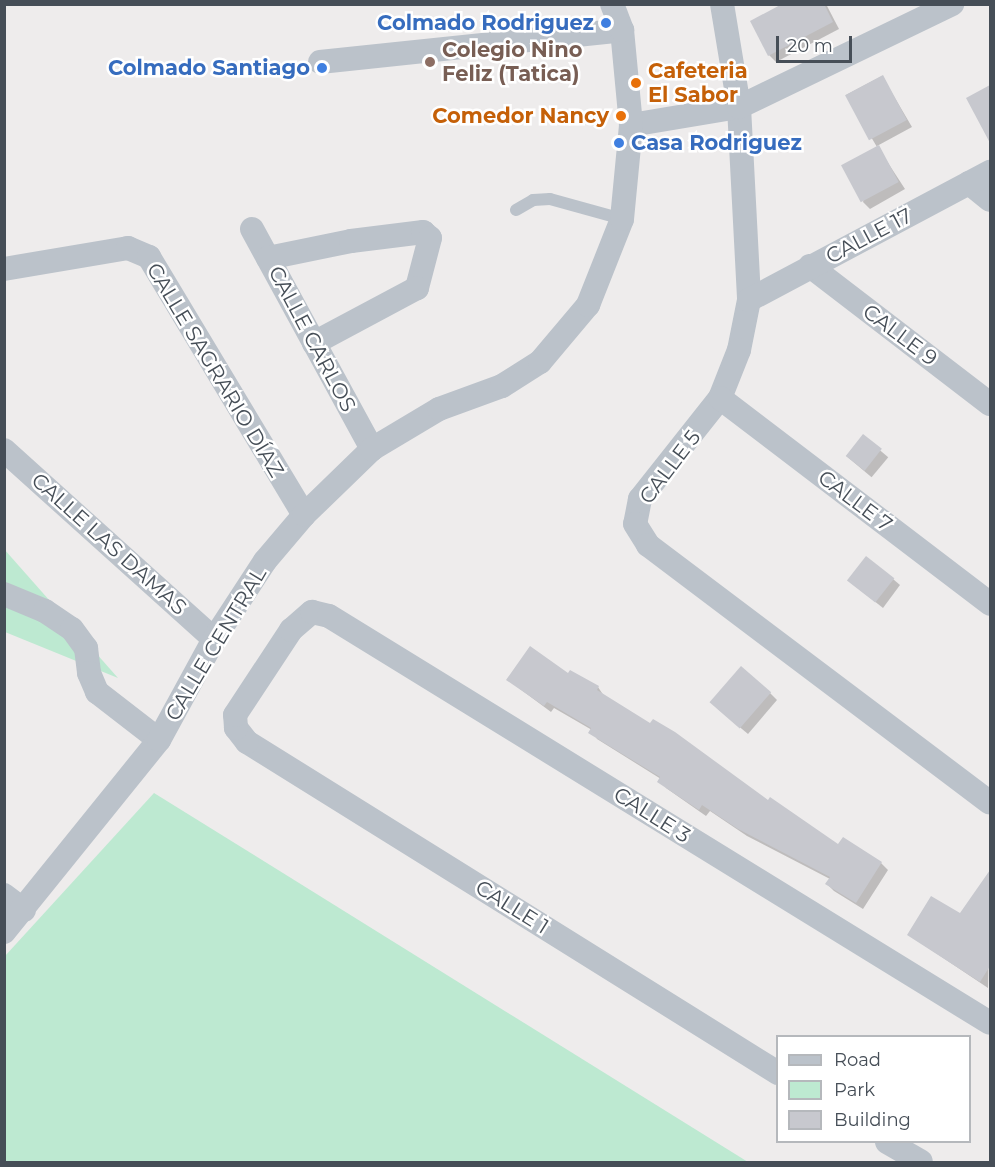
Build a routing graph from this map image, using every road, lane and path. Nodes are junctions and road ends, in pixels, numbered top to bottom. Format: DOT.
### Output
graph roads {
  1 [pos="612,4"];
  2 [pos="722,4"];
  3 [pos="952,4"];
  4 [pos="621,30"];
  5 [pos="320,62"];
  6 [pos="739,107"];
  7 [pos="631,125"];
  8 [pos="980,178"];
  9 [pos="990,200"];
  10 [pos="516,210"];
  11 [pos="621,219"];
  12 [pos="252,229"];
  13 [pos="268,258"];
  14 [pos="810,266"];
  15 [pos="4,269"];
  16 [pos="749,300"];
  17 [pos="314,342"];
  18 [pos="720,398"];
  19 [pos="990,404"];
  20 [pos="372,449"];
  21 [pos="4,450"];
  22 [pos="304,516"];
  23 [pos="4,594"];
  24 [pos="990,604"];
  25 [pos="312,612"];
  26 [pos="214,639"];
  27 [pos="159,740"];
  28 [pos="990,803"];
  29 [pos="4,895"];
  30 [pos="24,910"];
  31 [pos="4,932"];
  32 [pos="990,1023"];
  33 [pos="776,1072"];
  34 [pos="889,1143"];
  35 [pos="921,1162"];
  1 -- 4 [label="street, CALLE CENTRAL"];
  2 -- 6 [label="street, CALLE 5"];
  3 -- 6 [label="street"];
  4 -- 5 [label="street"];
  4 -- 7 [label="street, CALLE CENTRAL"];
  6 -- 7 [label="street"];
  6 -- 16 [label="street, CALLE 5"];
  7 -- 11 [label="street, CALLE CENTRAL"];
  8 -- 9 [label="street"];
  8 -- 14 [label="street, CALLE 17"];
  10 -- 11 [label="lane"];
  11 -- 20 [label="street, CALLE CENTRAL"];
  12 -- 13 [label="street, CALLE CARLOS"];
  13 -- 17 [label="street, CALLE CARLOS"];
  13 -- 17 [label="street"];
  14 -- 16 [label="street, CALLE 17"];
  14 -- 19 [label="street, CALLE 9"];
  15 -- 22 [label="street, CALLE SAGRARIO DÍAZ"];
  16 -- 18 [label="street, CALLE 5"];
  17 -- 20 [label="street, CALLE CARLOS"];
  18 -- 24 [label="street, CALLE 7"];
  18 -- 28 [label="street, CALLE 5"];
  20 -- 22 [label="street, CALLE CENTRAL"];
  21 -- 26 [label="street, CALLE LAS DAMAS"];
  22 -- 26 [label="street, CALLE CENTRAL"];
  23 -- 27 [label="street"];
  25 -- 32 [label="street, CALLE 3"];
  25 -- 33 [label="street, CALLE 1"];
  26 -- 27 [label="street, CALLE CENTRAL"];
  27 -- 30 [label="street, CALLE CENTRAL"];
  29 -- 30 [label="street"];
  30 -- 31 [label="street, CALLE CENTRAL"];
  34 -- 35 [label="street"];
}
